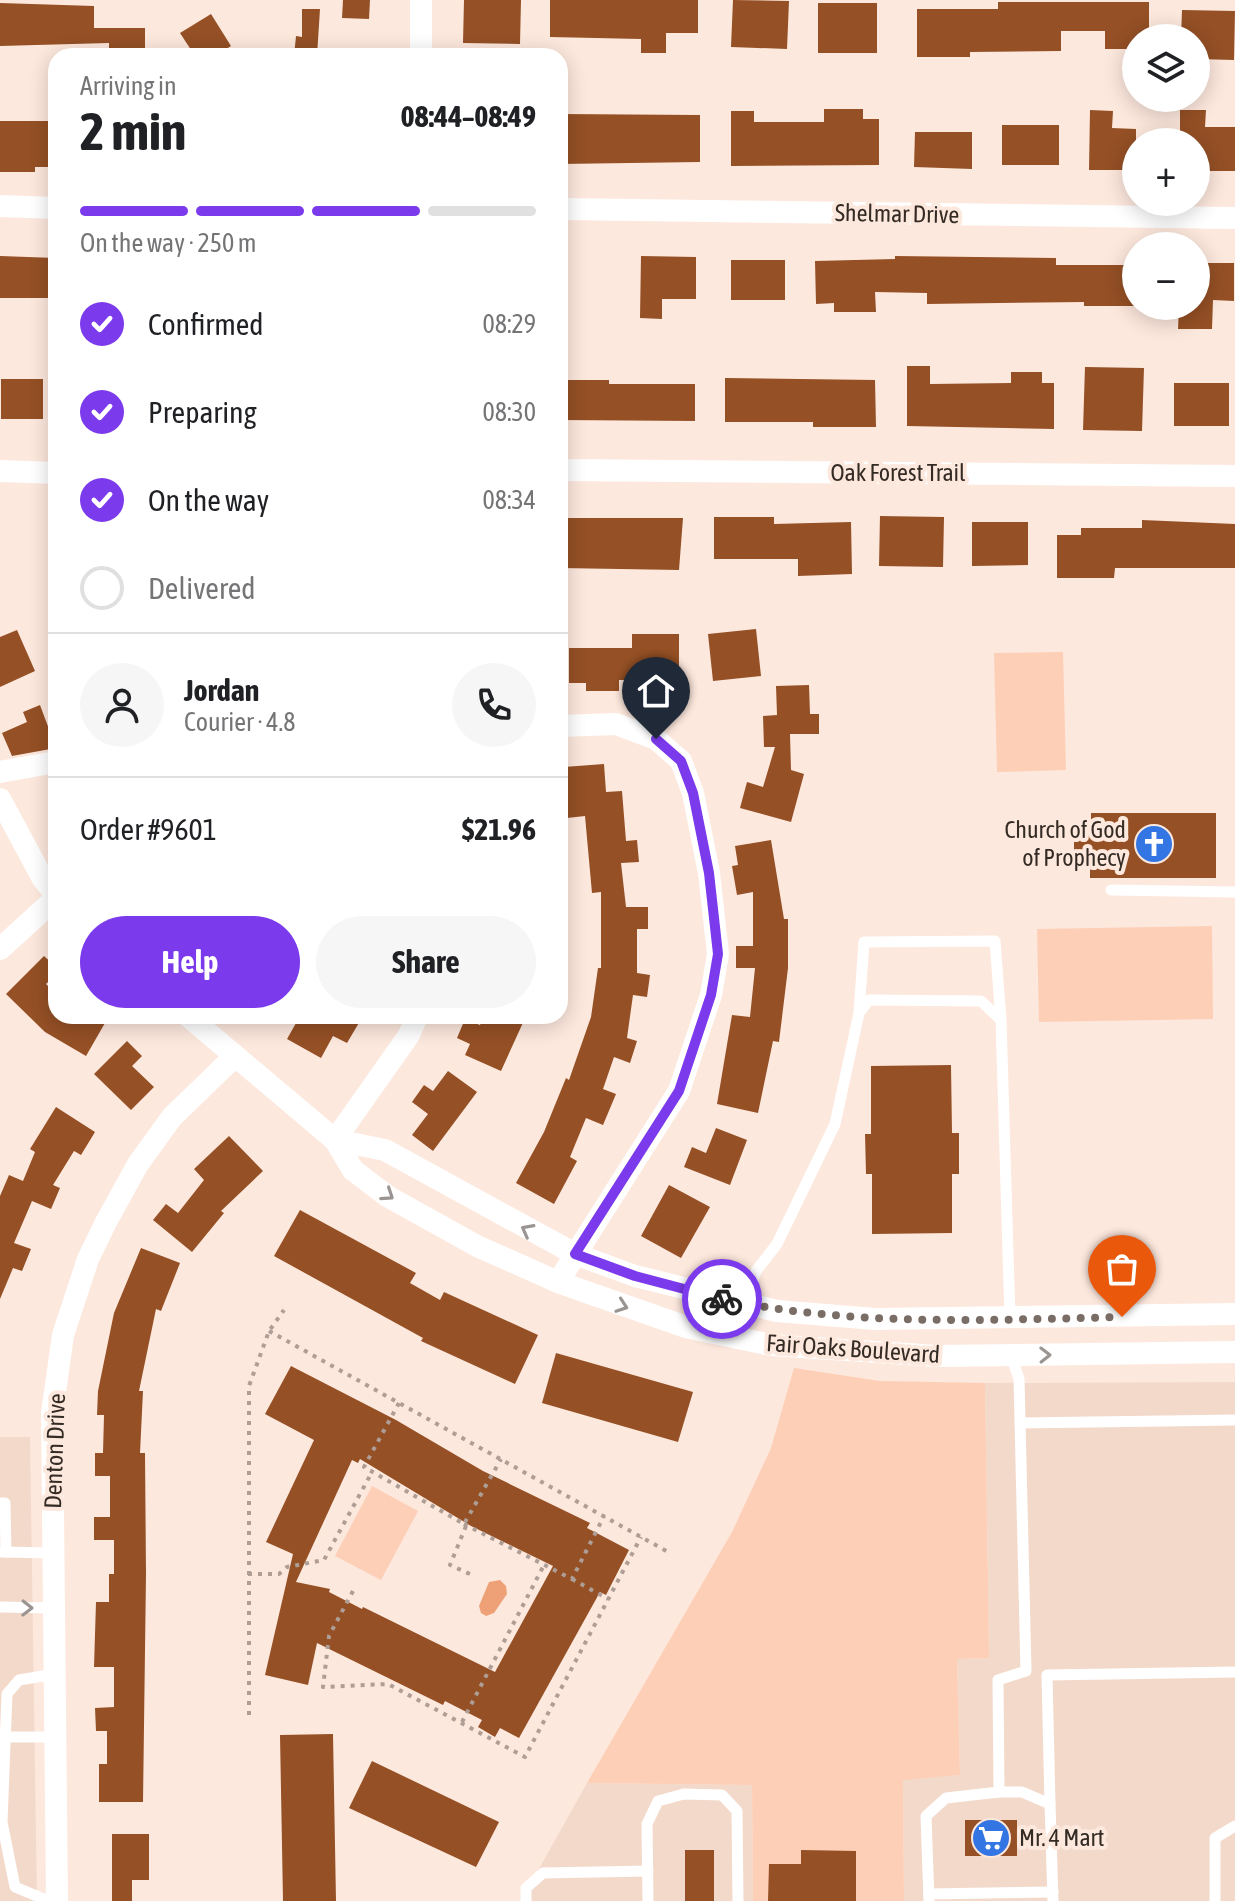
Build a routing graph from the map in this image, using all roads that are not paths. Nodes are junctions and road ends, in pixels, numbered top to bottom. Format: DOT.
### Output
graph roads {
  1 [pos="421,0"];
  2 [pos="421,48"];
  3 [pos="0,206"];
  4 [pos="48,208"];
  5 [pos="568,209"];
  6 [pos="1235,218"];
  7 [pos="568,470"];
  8 [pos="0,471"];
  9 [pos="48,473"];
  10 [pos="1235,476"];
  11 [pos="568,726"];
  12 [pos="48,763"];
  13 [pos="0,772"];
  14 [pos="0,799"];
  15 [pos="48,886"];
  16 [pos="1111,890"];
  17 [pos="1235,892"];
  18 [pos="48,904"];
  19 [pos="0,949"];
  20 [pos="859,1013"];
  21 [pos="1001,1020"];
  22 [pos="197,1024"];
  23 [pos="414,1024"];
  24 [pos="235,1056"];
  25 [pos="335,1140"];
  26 [pos="575,1254"];
  27 [pos="558,1282"];
  28 [pos="746,1304"];
  29 [pos="777,1311"];
  30 [pos="1235,1314"];
  31 [pos="1010,1320"];
  32 [pos="771,1345"];
  33 [pos="1235,1352"];
  34 [pos="1011,1355"];
  35 [pos="1235,1420"];
  36 [pos="1020,1423"];
  37 [pos="0,1503"];
  38 [pos="3,1552"];
  39 [pos="53,1553"];
  40 [pos="0,1607"];
  41 [pos="54,1608"];
  42 [pos="1026,1671"];
  43 [pos="1235,1672"];
  44 [pos="55,1674"];
  45 [pos="1047,1675"];
  46 [pos="5,1737"];
  47 [pos="56,1737"];
  48 [pos="999,1792"];
  49 [pos="1050,1804"];
  50 [pos="1235,1826"];
  51 [pos="648,1871"];
  52 [pos="1053,1896"];
  53 [pos="929,1897"];
  54 [pos="49,1901"];
  55 [pos="57,1901"];
  56 [pos="526,1901"];
  57 [pos="648,1901"];
  58 [pos="738,1901"];
  59 [pos="1215,1901"];
  1 -- 2 [label="street"];
  3 -- 4 [label="street"];
  5 -- 6 [label="street, Shelmar Drive"];
  7 -- 10 [label="street, Oak Forest Trail"];
  8 -- 9 [label="street"];
  11 -- 26 [label="street"];
  12 -- 13 [label="street"];
  14 -- 15 [label="street"];
  16 -- 17 [label="lane"];
  18 -- 19 [label="street"];
  20 -- 21 [label="lane"];
  20 -- 21 [label="lane"];
  20 -- 28 [label="lane"];
  21 -- 31 [label="lane"];
  22 -- 24 [label="street, Fair Oaks Boulevard"];
  23 -- 25 [label="street"];
  24 -- 25 [label="street, Fair Oaks Boulevard"];
  24 -- 39 [label="street, Denton Drive"];
  26 -- 25 [label="street, Fair Oaks Boulevard, one-way"];
  25 -- 27 [label="street, Fair Oaks Boulevard, one-way"];
  26 -- 27 [label="street"];
  26 -- 28 [label="street, Fair Oaks Boulevard"];
  27 -- 32 [label="street, Fair Oaks Boulevard, one-way"];
  28 -- 29 [label="street, Fair Oaks Boulevard"];
  29 -- 31 [label="street, Fair Oaks Boulevard"];
  29 -- 32 [label="street"];
  30 -- 31 [label="street, Fair Oaks Boulevard"];
  31 -- 34 [label="street"];
  32 -- 34 [label="street, Fair Oaks Boulevard"];
  34 -- 33 [label="street, Fair Oaks Boulevard, one-way"];
  34 -- 36 [label="lane"];
  35 -- 36 [label="lane"];
  36 -- 42 [label="lane"];
  37 -- 38 [label="lane"];
  38 -- 39 [label="lane"];
  39 -- 41 [label="street, Denton Drive"];
  40 -- 41 [label="lane, one-way"];
  41 -- 44 [label="street, Denton Drive"];
  42 -- 45 [label="lane"];
  42 -- 48 [label="lane"];
  43 -- 45 [label="lane"];
  44 -- 46 [label="lane"];
  44 -- 47 [label="street, Denton Drive"];
  45 -- 49 [label="lane"];
  46 -- 47 [label="lane"];
  46 -- 54 [label="lane"];
  47 -- 55 [label="street, Denton Drive"];
  48 -- 49 [label="lane"];
  48 -- 53 [label="lane"];
  49 -- 52 [label="lane"];
  50 -- 59 [label="lane"];
  51 -- 56 [label="lane"];
  51 -- 57 [label="lane"];
  51 -- 58 [label="lane"];
  52 -- 53 [label="lane"];
}
